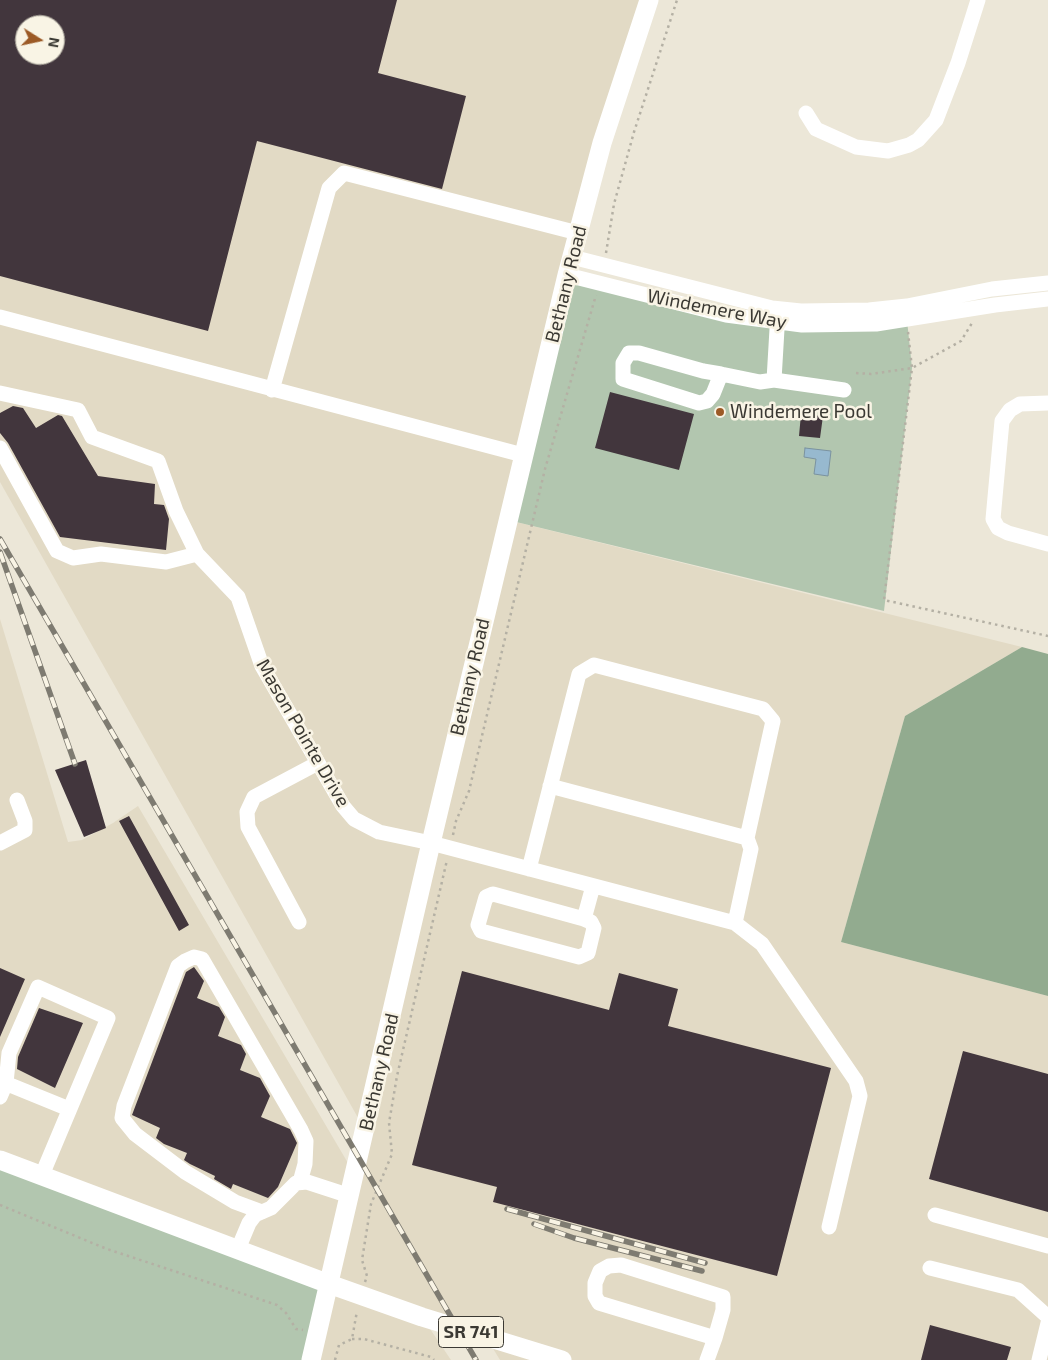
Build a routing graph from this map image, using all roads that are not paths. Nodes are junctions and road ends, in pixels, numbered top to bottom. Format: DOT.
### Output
graph roads {
  1 [pos="649,0"];
  2 [pos="978,0"];
  3 [pos="806,113"];
  4 [pos="578,233"];
  5 [pos="572,257"];
  6 [pos="567,276"];
  7 [pos="1048,283"];
  8 [pos="1048,299"];
  9 [pos="778,315"];
  10 [pos="0,317"];
  11 [pos="721,374"];
  12 [pos="774,380"];
  13 [pos="272,390"];
  14 [pos="844,390"];
  15 [pos="0,393"];
  16 [pos="1048,403"];
  17 [pos="0,448"];
  18 [pos="523,455"];
  19 [pos="1048,544"];
  20 [pos="198,554"];
  21 [pos="318,764"];
  22 [pos="550,786"];
  23 [pos="16,800"];
  24 [pos="747,838"];
  25 [pos="0,843"];
  26 [pos="431,844"];
  27 [pos="529,869"];
  28 [pos="593,886"];
  29 [pos="584,919"];
  30 [pos="299,922"];
  31 [pos="735,923"];
  32 [pos="2,1087"];
  33 [pos="69,1109"];
  34 [pos="0,1160"];
  35 [pos="42,1175"];
  36 [pos="300,1182"];
  37 [pos="350,1196"];
  38 [pos="262,1212"];
  39 [pos="935,1215"];
  40 [pos="829,1227"];
  41 [pos="1048,1246"];
  42 [pos="238,1249"];
  43 [pos="930,1268"];
  44 [pos="329,1284"];
  45 [pos="1048,1317"];
  46 [pos="1048,1323"];
  47 [pos="715,1338"];
  48 [pos="311,1360"];
  49 [pos="562,1360"];
  50 [pos="707,1360"];
  51 [pos="1039,1360"];
  1 -- 4 [label="main road, Bethany Road"];
  2 -- 3 [label="street"];
  4 -- 5 [label="main road, Bethany Road"];
  4 -- 13 [label="street"];
  5 -- 6 [label="main road, Bethany Road"];
  5 -- 9 [label="street, Windemere Way"];
  6 -- 9 [label="street, Windemere Way"];
  6 -- 18 [label="main road, Bethany Road"];
  7 -- 9 [label="street, Windemere Way"];
  8 -- 9 [label="street, Windemere Way"];
  9 -- 12 [label="street"];
  10 -- 13 [label="street"];
  11 -- 11 [label="street"];
  11 -- 12 [label="street"];
  12 -- 14 [label="street"];
  13 -- 18 [label="street"];
  15 -- 20 [label="street"];
  16 -- 19 [label="street"];
  17 -- 20 [label="street"];
  18 -- 26 [label="main road, Bethany Road"];
  20 -- 21 [label="street, Mason Pointe Drive"];
  21 -- 26 [label="street, Mason Pointe Drive"];
  21 -- 30 [label="street"];
  22 -- 24 [label="street"];
  22 -- 24 [label="street"];
  22 -- 27 [label="street"];
  23 -- 25 [label="street"];
  24 -- 31 [label="street"];
  26 -- 27 [label="street, Mason Pointe Drive"];
  26 -- 37 [label="main road, Bethany Road"];
  27 -- 28 [label="street, Mason Pointe Drive"];
  28 -- 29 [label="street"];
  28 -- 31 [label="street, Mason Pointe Drive"];
  29 -- 29 [label="street"];
  31 -- 40 [label="street"];
  32 -- 33 [label="street"];
  32 -- 33 [label="street"];
  33 -- 35 [label="street"];
  34 -- 35 [label="main road, SR 741"];
  35 -- 42 [label="main road, SR 741"];
  36 -- 37 [label="street"];
  36 -- 38 [label="street"];
  36 -- 38 [label="street"];
  37 -- 44 [label="main road, Bethany Road"];
  38 -- 42 [label="street"];
  39 -- 41 [label="street"];
  42 -- 44 [label="main road, SR 741"];
  43 -- 45 [label="street"];
  44 -- 48 [label="main road, Bethany Road"];
  44 -- 49 [label="main road, SR 741"];
  46 -- 51 [label="street"];
  47 -- 47 [label="street"];
  47 -- 50 [label="street"];
}
